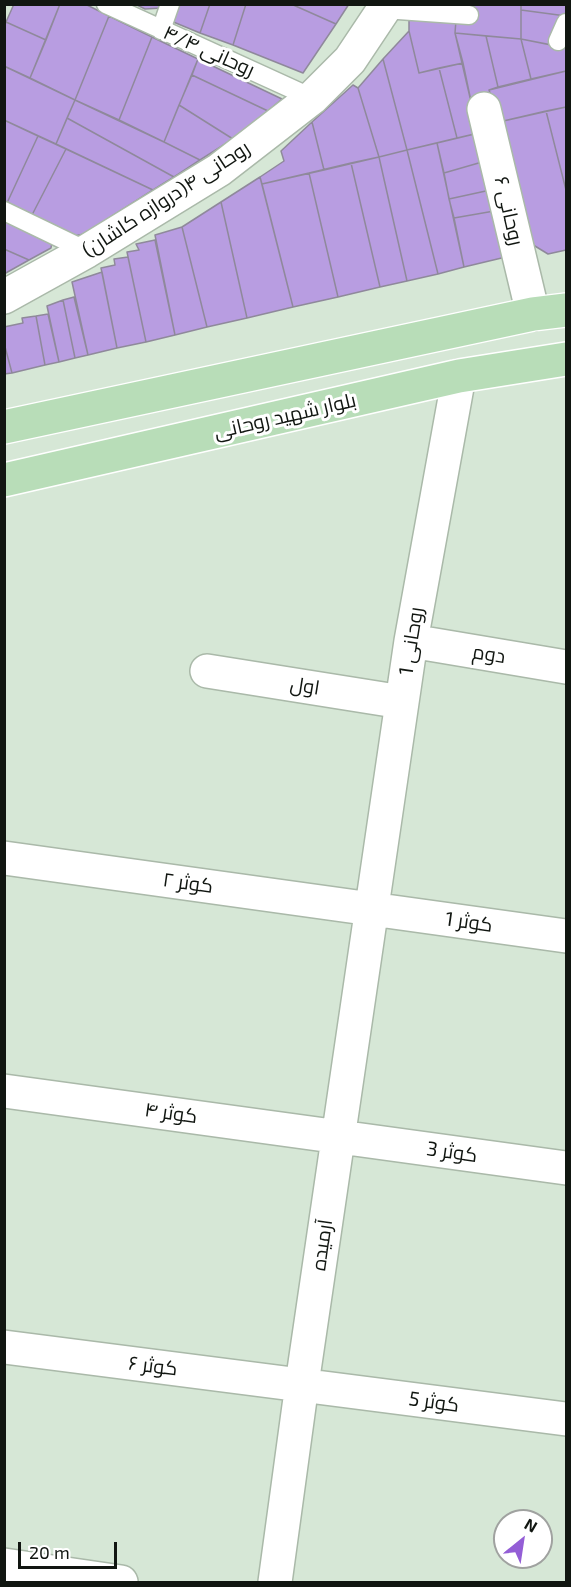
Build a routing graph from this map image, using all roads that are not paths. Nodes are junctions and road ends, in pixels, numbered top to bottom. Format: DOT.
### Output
graph roads {
  1 [pos="106,4"];
  2 [pos="170,4"];
  3 [pos="384,7"];
  4 [pos="469,15"];
  5 [pos="567,23"];
  6 [pos="161,30"];
  7 [pos="558,41"];
  8 [pos="312,98"];
  9 [pos="484,109"];
  10 [pos="4,211"];
  11 [pos="87,251"];
  12 [pos="4,297"];
  13 [pos="567,310"];
  14 [pos="533,314"];
  15 [pos="567,359"];
  16 [pos="459,375"];
  17 [pos="4,427"];
  18 [pos="4,480"];
  19 [pos="411,641"];
  20 [pos="567,667"];
  21 [pos="207,671"];
  22 [pos="402,702"];
  23 [pos="4,858"];
  24 [pos="372,909"];
  25 [pos="567,936"];
  26 [pos="4,1091"];
  27 [pos="338,1136"];
  28 [pos="567,1168"];
  29 [pos="4,1347"];
  30 [pos="302,1384"];
  31 [pos="567,1419"];
  32 [pos="4,1566"];
  33 [pos="74,1579"];
  34 [pos="121,1582"];
  35 [pos="275,1582"];
  1 -- 6 [label="lane, روحانی ۴/۴"];
  2 -- 6 [label="lane"];
  3 -- 4 [label="lane"];
  3 -- 8 [label="street, روحانی ۴(دروازه کاشان)"];
  5 -- 7 [label="lane"];
  6 -- 8 [label="lane, روحانی ۴/۴"];
  8 -- 11 [label="street, روحانی ۴(دروازه کاشان)"];
  9 -- 14 [label="street, روحانی ۶"];
  10 -- 11 [label="lane"];
  11 -- 12 [label="street, روحانی ۴(دروازه کاشان)"];
  13 -- 14 [label="main road"];
  14 -- 17 [label="main road"];
  15 -- 16 [label="main road, بلوار شهید روحانی"];
  16 -- 18 [label="main road, بلوار شهید روحانی"];
  16 -- 19 [label="street, روحانی 1"];
  19 -- 20 [label="street, دوم"];
  19 -- 22 [label="street, روحانی 1"];
  21 -- 22 [label="street, اول"];
  22 -- 24 [label="street, روحانی 1"];
  23 -- 24 [label="street, کوثر ۲"];
  24 -- 25 [label="street, کوثر 1"];
  24 -- 27 [label="street, آرمیده"];
  26 -- 27 [label="street, کوثر ۴"];
  27 -- 28 [label="street, کوثر 3"];
  27 -- 30 [label="street, آرمیده"];
  29 -- 30 [label="street, کوثر ۶"];
  30 -- 31 [label="street, کوثر 5"];
  30 -- 35 [label="street, آرمیده"];
  32 -- 33 [label="street"];
  33 -- 34 [label="street"];
}
